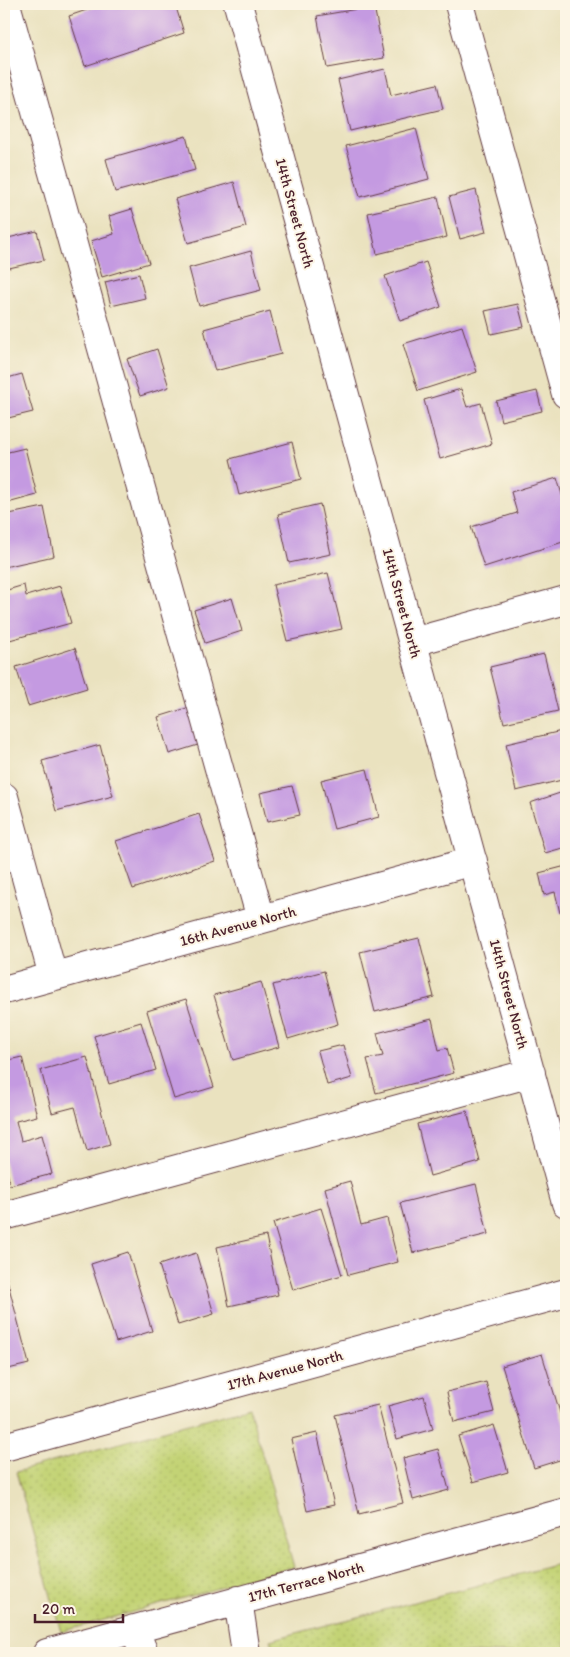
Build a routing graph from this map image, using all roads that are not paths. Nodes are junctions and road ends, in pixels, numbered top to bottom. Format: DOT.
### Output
graph roads {
  1 [pos="6,4"];
  2 [pos="238,4"];
  3 [pos="459,4"];
  4 [pos="566,394"];
  5 [pos="566,600"];
  6 [pos="413,642"];
  7 [pos="4,797"];
  8 [pos="473,862"];
  9 [pos="261,919"];
  10 [pos="53,976"];
  11 [pos="4,990"];
  12 [pos="531,1073"];
  13 [pos="566,1203"];
  14 [pos="4,1216"];
  15 [pos="566,1293"];
  16 [pos="4,1447"];
  17 [pos="566,1512"];
  18 [pos="238,1600"];
  19 [pos="139,1641"];
  20 [pos="47,1653"];
  21 [pos="246,1653"];
  1 -- 9 [label="street"];
  2 -- 6 [label="street, 14th Street North"];
  3 -- 4 [label="street"];
  5 -- 6 [label="street"];
  6 -- 8 [label="street, 14th Street North"];
  7 -- 10 [label="street"];
  8 -- 9 [label="street, 16th Avenue North"];
  8 -- 12 [label="street, 14th Street North"];
  9 -- 10 [label="street, 16th Avenue North"];
  10 -- 11 [label="street, 16th Avenue North"];
  12 -- 13 [label="street, 14th Street North"];
  12 -- 14 [label="street"];
  15 -- 16 [label="street, 17th Avenue North"];
  17 -- 18 [label="street, 17th Terrace North"];
  18 -- 19 [label="street, 17th Terrace North"];
  18 -- 21 [label="street"];
  19 -- 20 [label="street, 17th Terrace North"];
}
